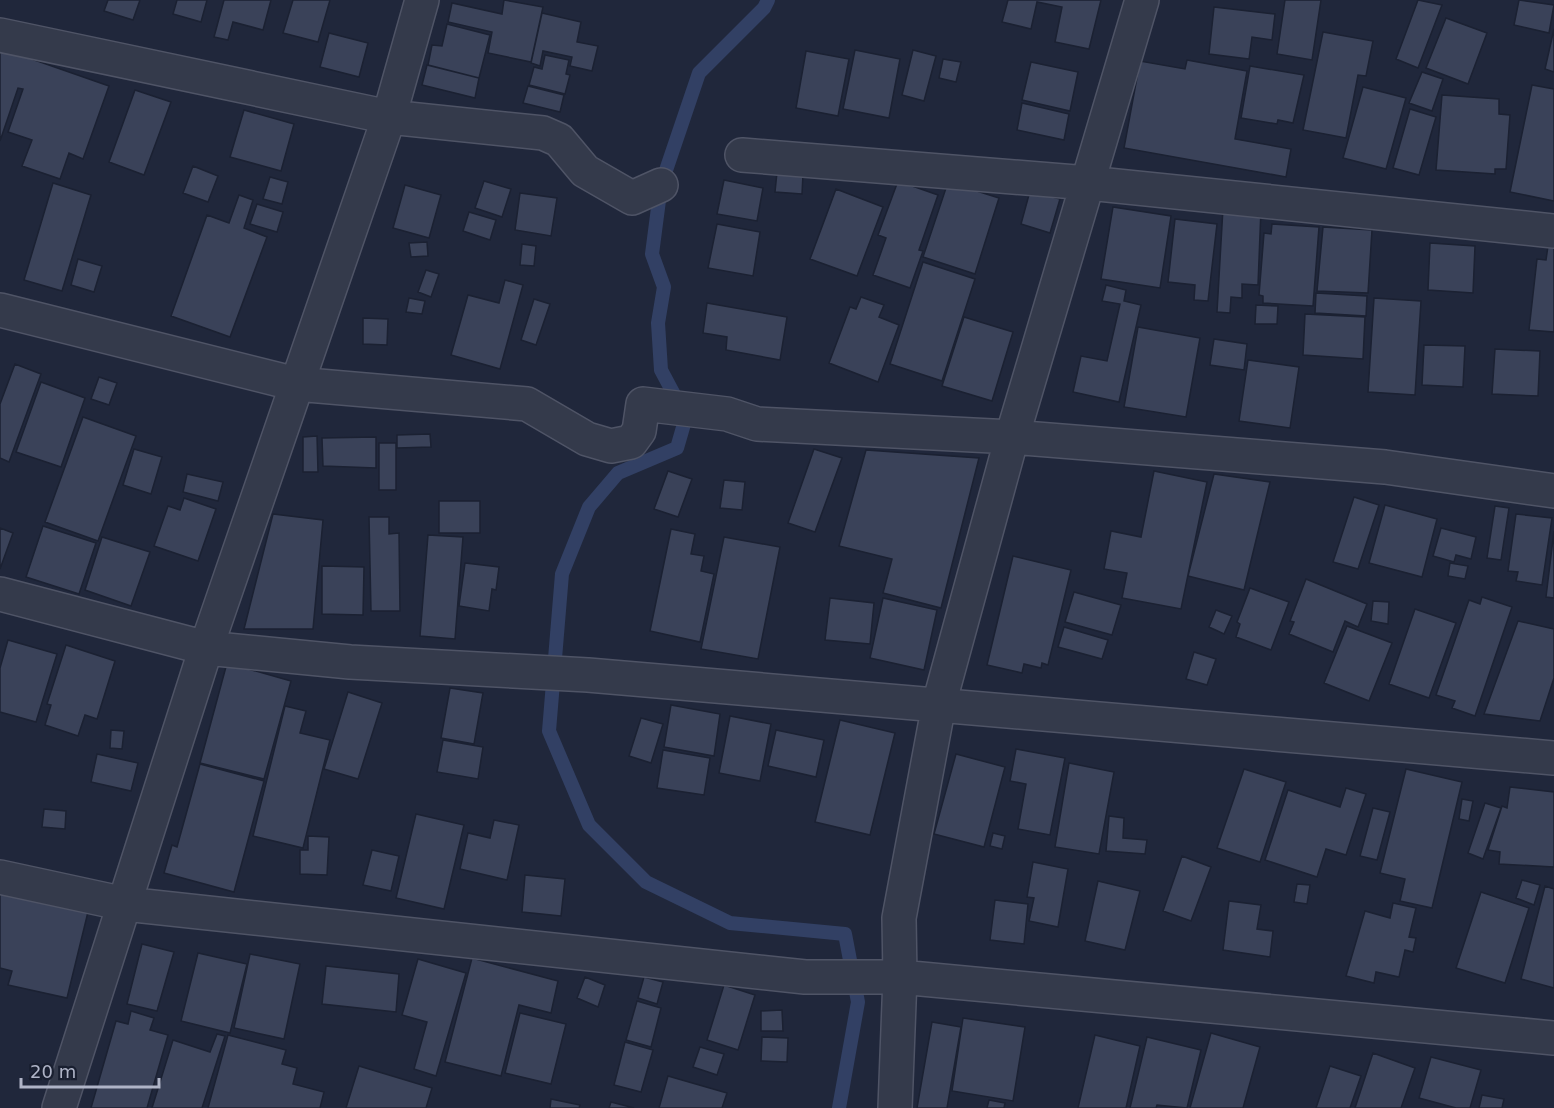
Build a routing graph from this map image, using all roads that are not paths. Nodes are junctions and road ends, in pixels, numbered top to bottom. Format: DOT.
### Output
graph roads {
  1 [pos="422,0"];
  2 [pos="1142,0"];
  3 [pos="0,35"];
  4 [pos="389,117"];
  5 [pos="742,155"];
  6 [pos="1088,183"];
  7 [pos="661,185"];
  8 [pos="1554,231"];
  9 [pos="0,310"];
  10 [pos="296,384"];
  11 [pos="1012,436"];
  12 [pos="1554,491"];
  13 [pos="0,594"];
  14 [pos="206,648"];
  15 [pos="939,704"];
  16 [pos="1554,758"];
  17 [pos="0,877"];
  18 [pos="125,904"];
  19 [pos="889,976"];
  20 [pos="1554,1038"];
  21 [pos="59,1108"];
  22 [pos="895,1108"];
  1 -- 4 [label="street"];
  2 -- 6 [label="street"];
  3 -- 4 [label="street"];
  4 -- 7 [label="street"];
  4 -- 10 [label="street"];
  5 -- 6 [label="street"];
  6 -- 8 [label="street"];
  6 -- 11 [label="street"];
  9 -- 10 [label="street"];
  10 -- 11 [label="street"];
  10 -- 14 [label="street"];
  11 -- 12 [label="street"];
  11 -- 15 [label="street"];
  13 -- 14 [label="street"];
  14 -- 15 [label="street"];
  14 -- 18 [label="street"];
  15 -- 16 [label="street"];
  15 -- 19 [label="street"];
  17 -- 18 [label="street"];
  18 -- 19 [label="street"];
  18 -- 21 [label="street"];
  19 -- 20 [label="street"];
  19 -- 22 [label="street"];
}
